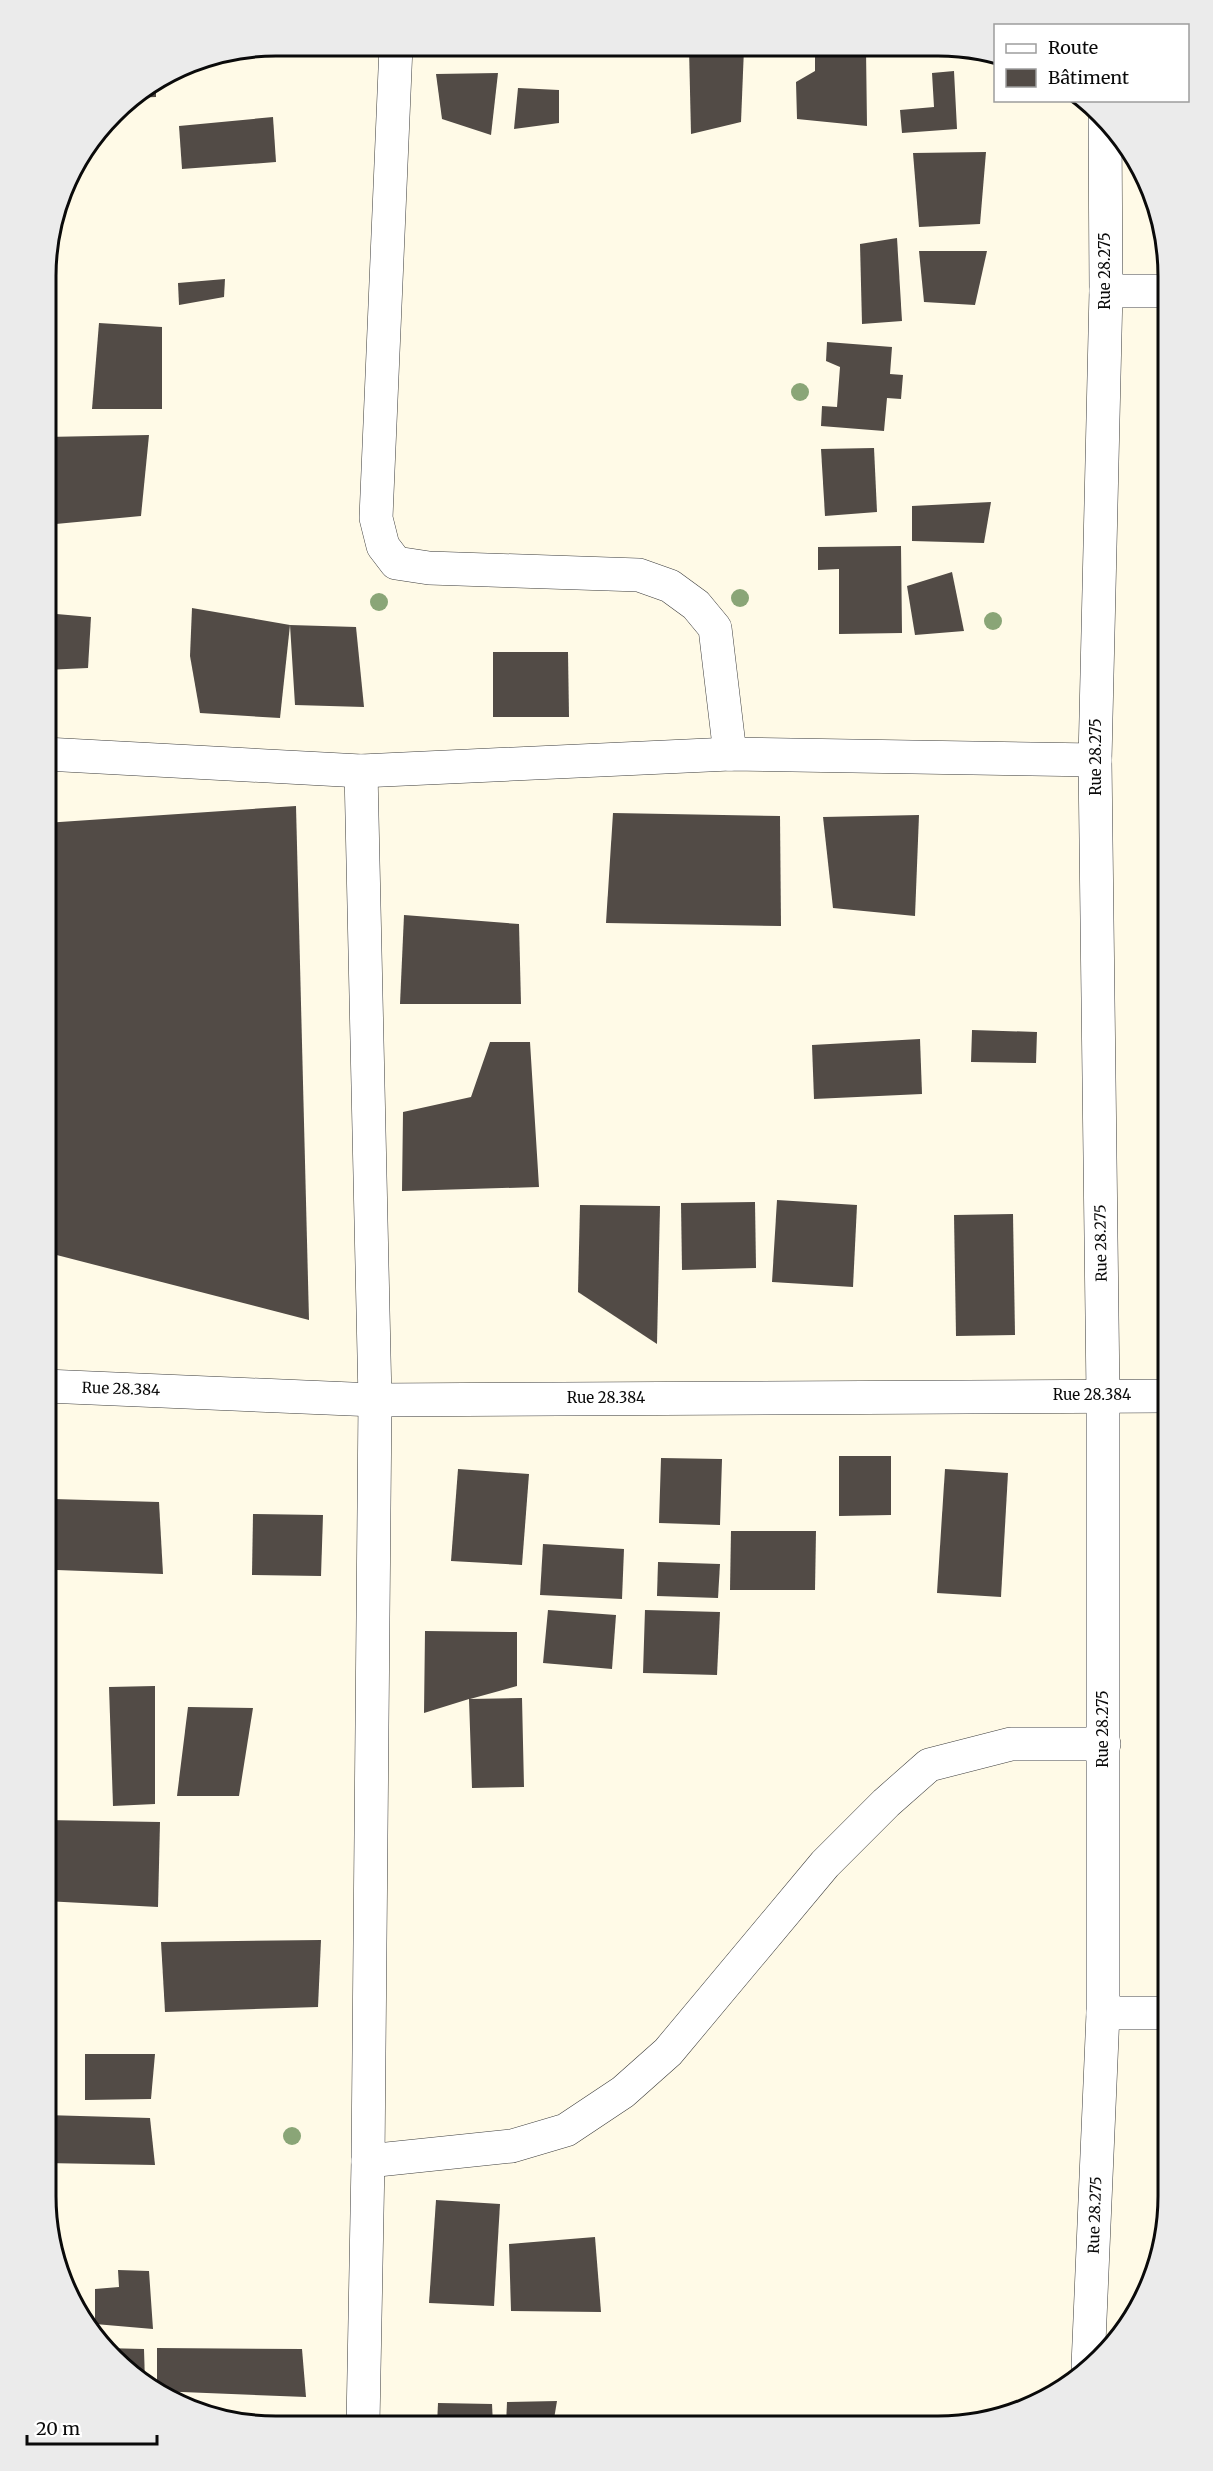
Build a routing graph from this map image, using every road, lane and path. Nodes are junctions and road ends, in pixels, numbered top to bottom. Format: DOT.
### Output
graph roads {
  1 [pos="396,56"];
  2 [pos="1105,134"];
  3 [pos="1106,291"];
  4 [pos="1158,291"];
  5 [pos="730,754"];
  6 [pos="56,755"];
  7 [pos="1095,760"];
  8 [pos="362,771"];
  9 [pos="56,1386"];
  10 [pos="1103,1395"];
  11 [pos="1158,1396"];
  12 [pos="375,1400"];
  13 [pos="1104,1744"];
  14 [pos="1103,2013"];
  15 [pos="1158,2013"];
  16 [pos="368,2161"];
  17 [pos="1089,2354"];
  18 [pos="363,2416"];
  1 -- 5 [label="street"];
  2 -- 3 [label="street, Rue 28.275"];
  3 -- 4 [label="street"];
  3 -- 7 [label="street, Rue 28.275"];
  5 -- 7 [label="street"];
  5 -- 8 [label="street"];
  6 -- 8 [label="street"];
  7 -- 10 [label="street, Rue 28.275"];
  8 -- 12 [label="street"];
  9 -- 12 [label="street, Rue 28.384"];
  10 -- 11 [label="street, Rue 28.384"];
  10 -- 12 [label="street, Rue 28.384"];
  10 -- 13 [label="street, Rue 28.275"];
  12 -- 16 [label="street"];
  13 -- 14 [label="street, Rue 28.275"];
  13 -- 16 [label="street"];
  14 -- 15 [label="street"];
  14 -- 17 [label="street, Rue 28.275"];
  16 -- 18 [label="street"];
}
